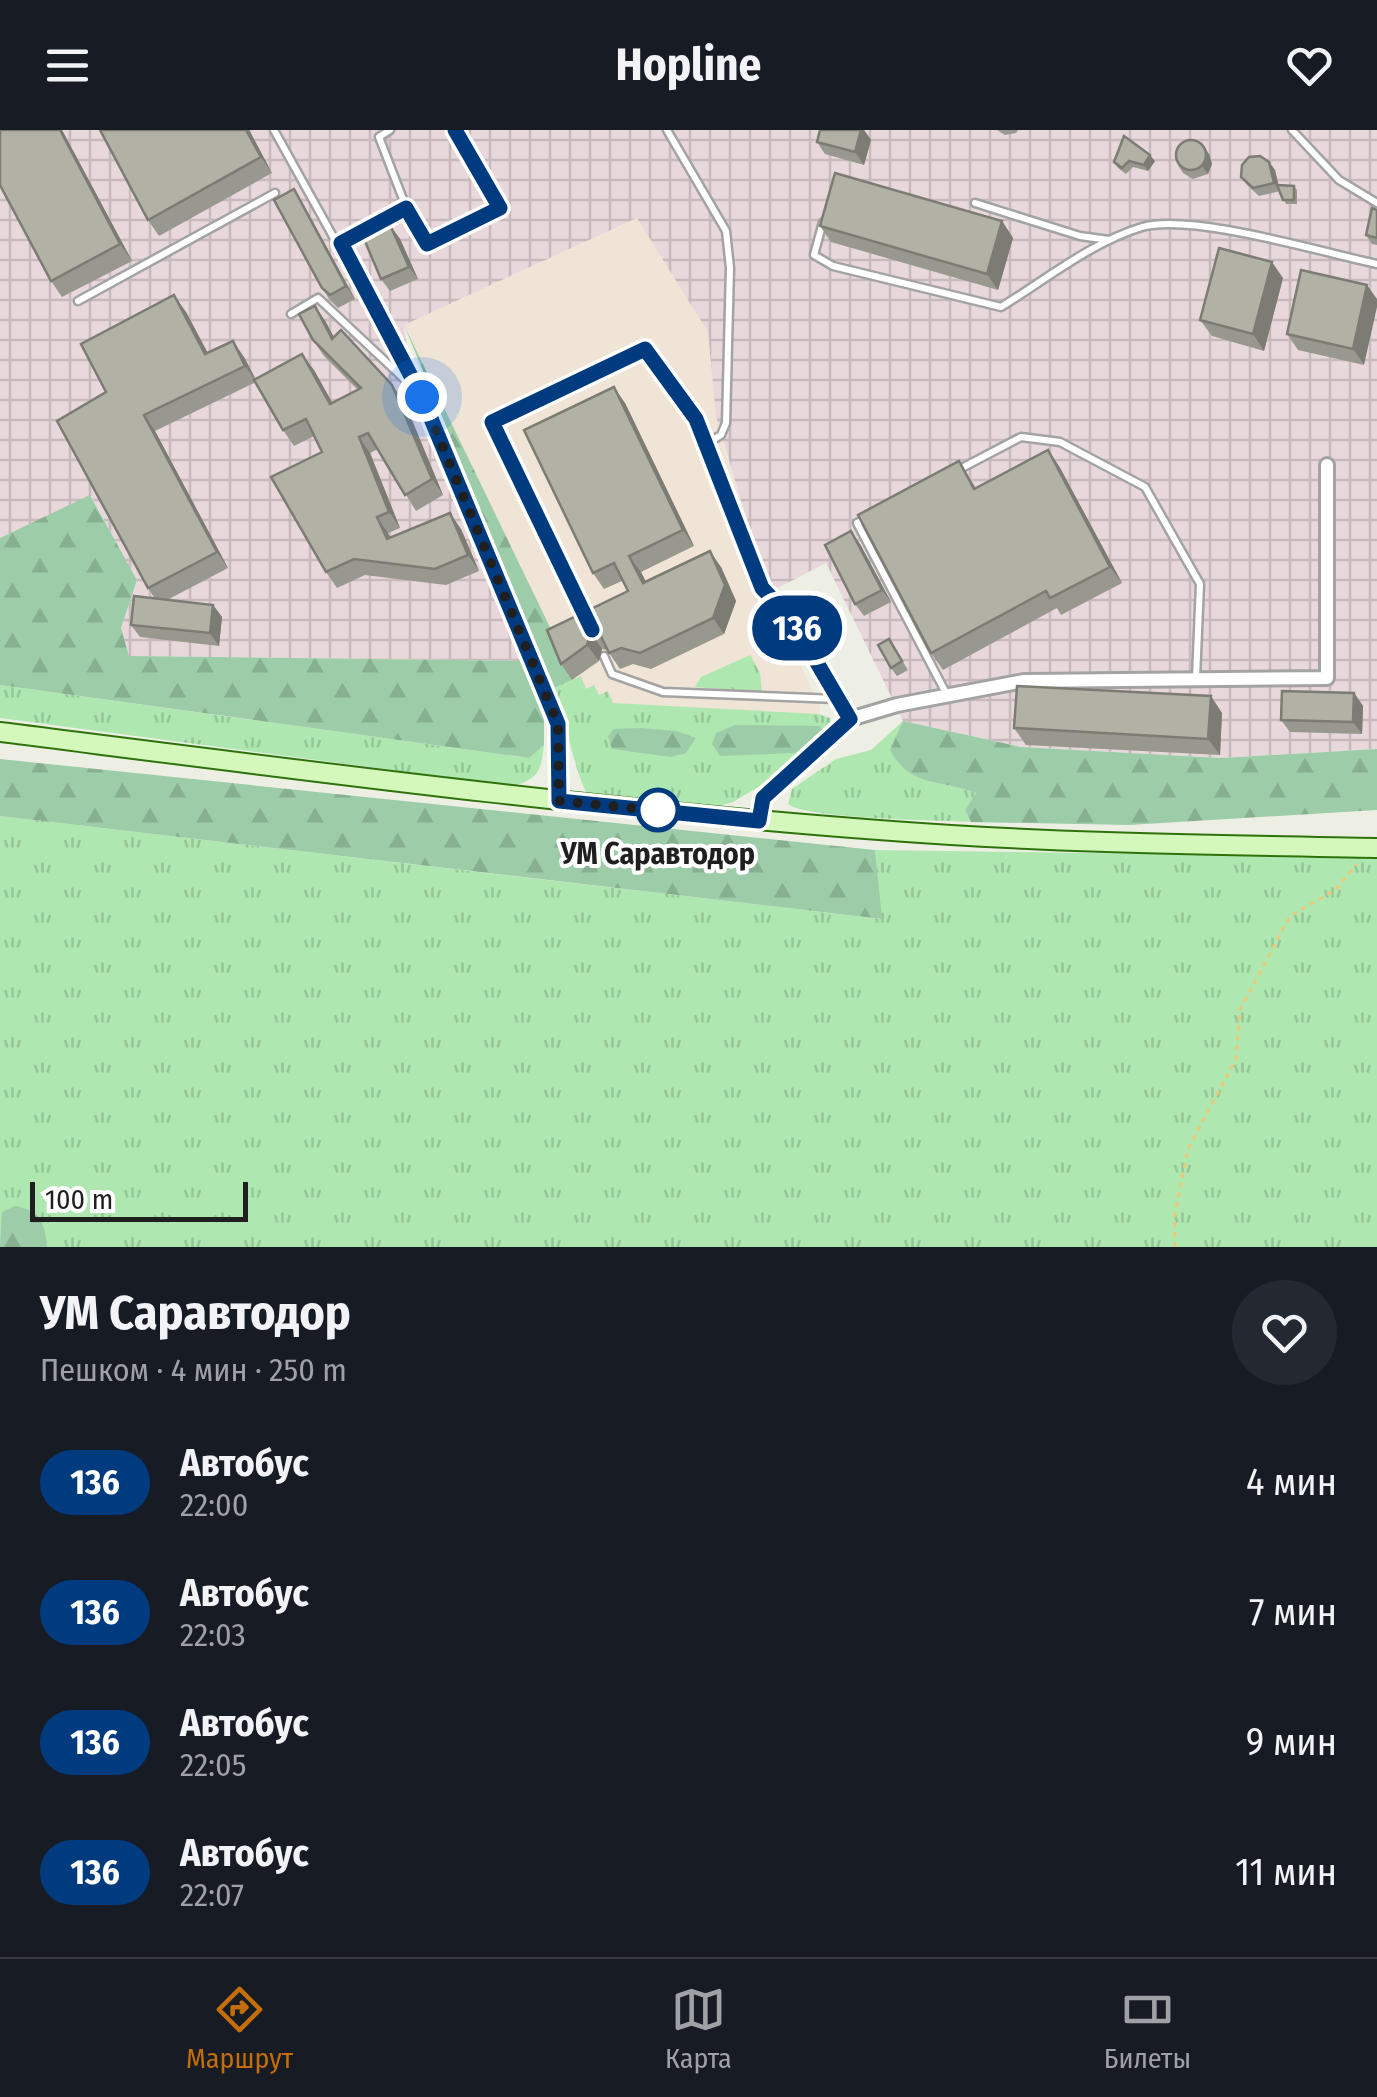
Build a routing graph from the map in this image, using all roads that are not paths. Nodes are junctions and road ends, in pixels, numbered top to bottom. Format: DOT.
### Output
graph roads {
  1 [pos="274,130"];
  2 [pos="390,130"];
  3 [pos="455,130"];
  4 [pos="667,130"];
  5 [pos="1292,130"];
  6 [pos="275,193"];
  7 [pos="976,203"];
  8 [pos="1377,203"];
  9 [pos="406,208"];
  10 [pos="826,208"];
  11 [pos="1110,240"];
  12 [pos="341,243"];
  13 [pos="1377,264"];
  14 [pos="78,301"];
  15 [pos="291,314"];
  16 [pos="422,397"];
  17 [pos="706,444"];
  18 [pos="1327,466"];
  19 [pos="956,471"];
  20 [pos="874,514"];
  21 [pos="592,630"];
  22 [pos="604,656"];
  23 [pos="1196,679"];
  24 [pos="947,696"];
  25 [pos="838,699"];
  26 [pos="850,719"];
  27 [pos="0,732"];
  28 [pos="559,801"];
  29 [pos="759,821"];
  30 [pos="1374,848"];
  1 -- 12 [label="lane"];
  2 -- 9 [label="lane"];
  3 -- 9 [label="lane"];
  4 -- 17 [label="lane"];
  5 -- 8 [label="lane"];
  6 -- 14 [label="lane"];
  7 -- 11 [label="lane"];
  9 -- 12 [label="lane"];
  10 -- 11 [label="lane"];
  11 -- 13 [label="lane"];
  12 -- 16 [label="lane"];
  15 -- 16 [label="lane"];
  16 -- 28 [label="lane"];
  17 -- 21 [label="lane"];
  17 -- 25 [label="lane"];
  18 -- 23 [label="street"];
  19 -- 23 [label="lane"];
  20 -- 24 [label="lane"];
  22 -- 25 [label="lane"];
  23 -- 24 [label="street"];
  24 -- 26 [label="street"];
  25 -- 26 [label="lane"];
  26 -- 29 [label="street"];
  27 -- 28 [label="main road"];
  28 -- 29 [label="main road"];
  29 -- 30 [label="main road"];
}
